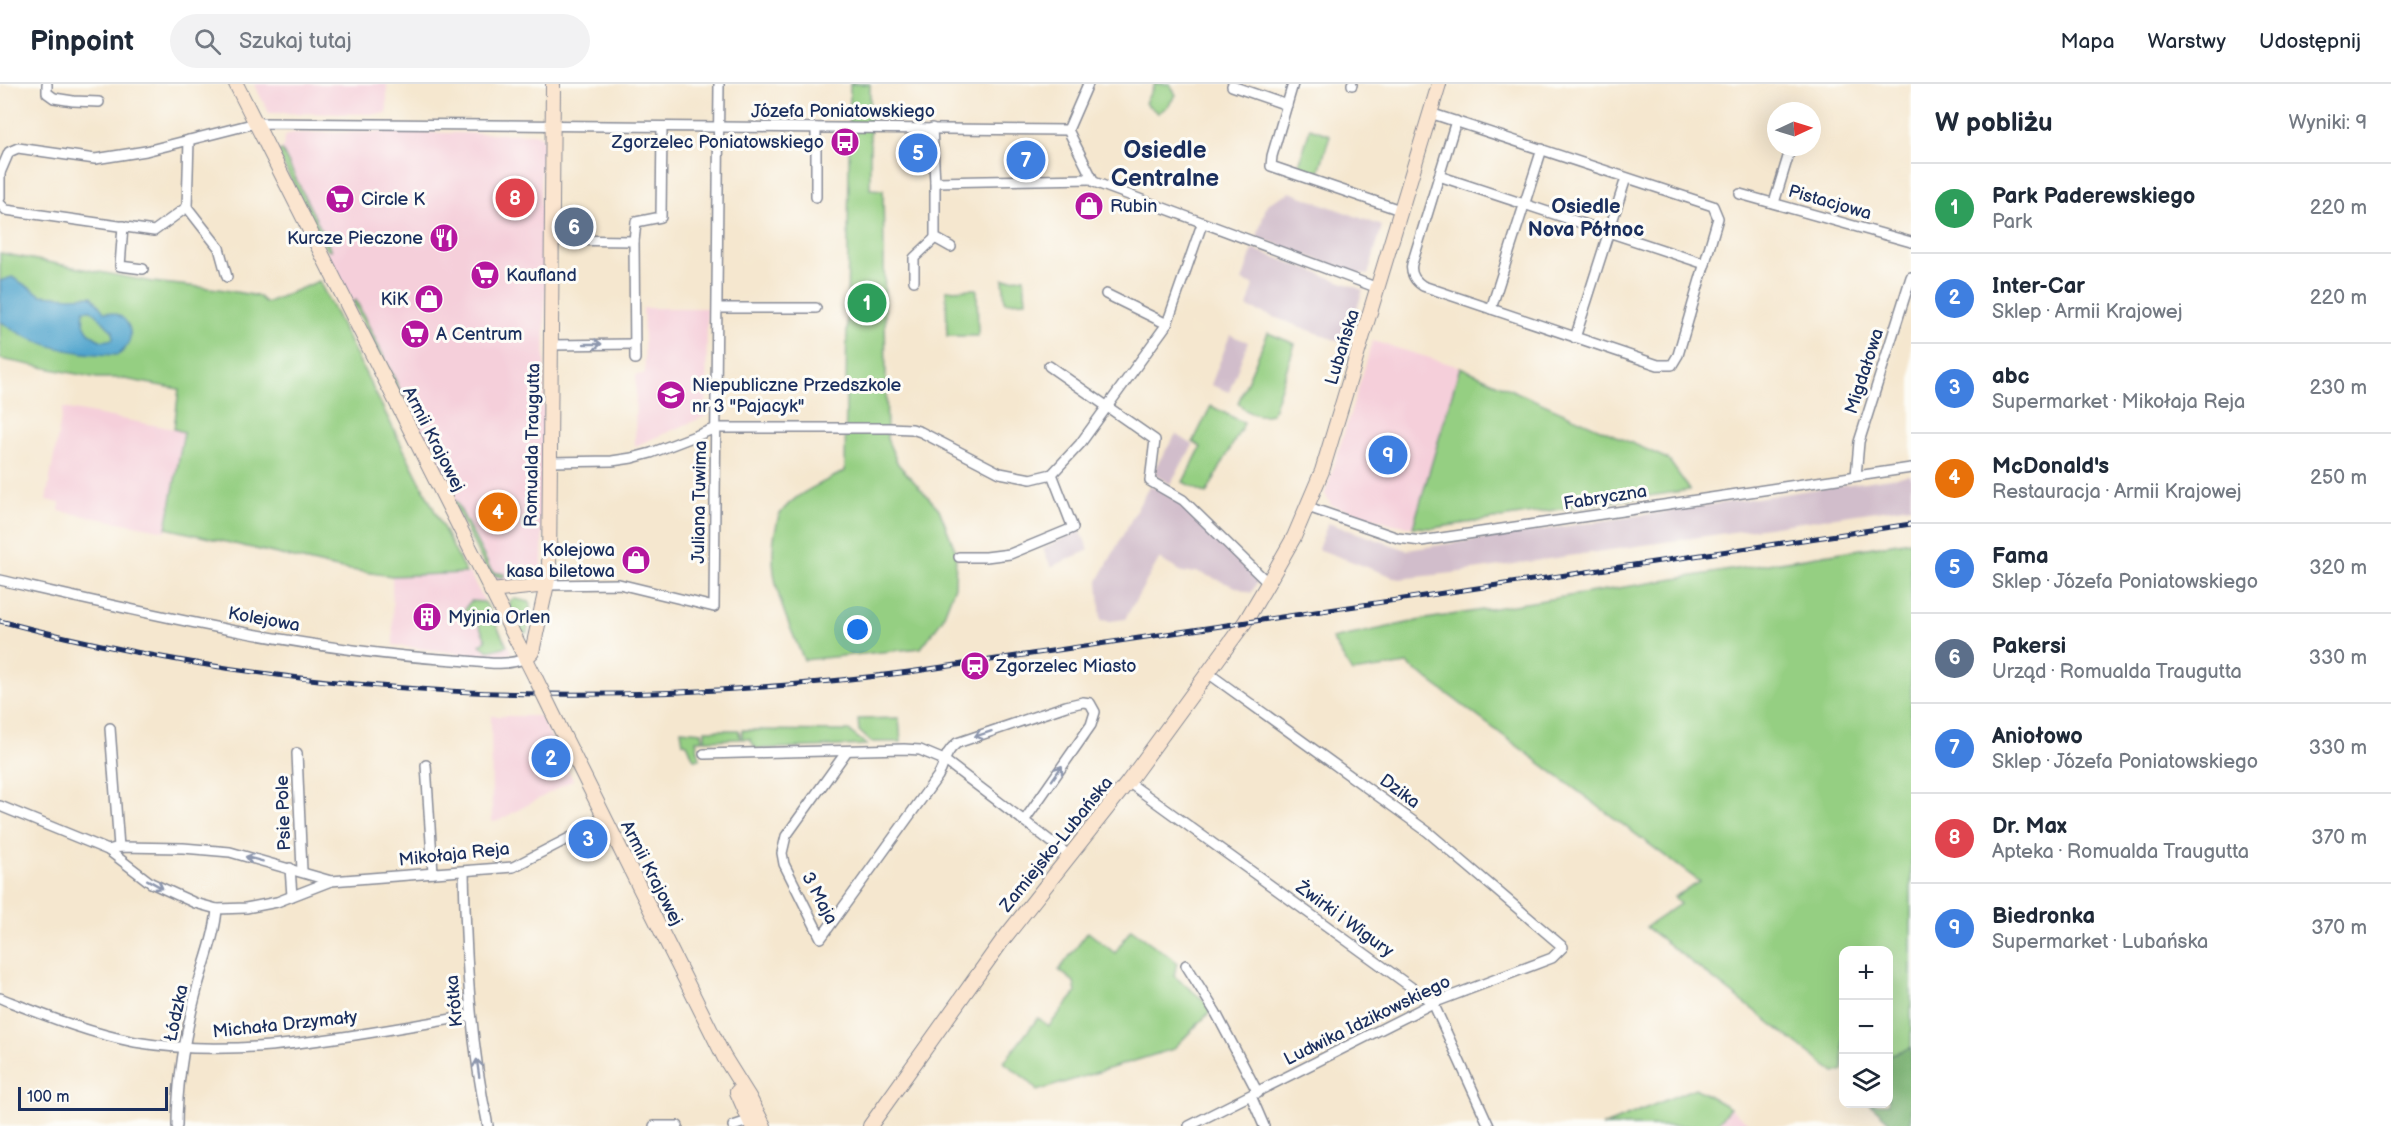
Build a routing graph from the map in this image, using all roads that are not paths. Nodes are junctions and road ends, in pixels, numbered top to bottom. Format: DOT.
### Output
graph roads {
  1 [pos="236,84"];
  2 [pos="553,84"];
  3 [pos="719,84"];
  4 [pos="1088,84"];
  5 [pos="1293,84"];
  6 [pos="1439,84"];
  7 [pos="1233,86"];
  8 [pos="47,89"];
  9 [pos="99,102"];
  10 [pos="1287,105"];
  11 [pos="1430,113"];
  12 [pos="1456,121"];
  13 [pos="256,123"];
  14 [pos="553,126"];
  15 [pos="662,127"];
  16 [pos="719,128"];
  17 [pos="816,128"];
  18 [pos="932,128"];
  19 [pos="1068,130"];
  20 [pos="189,140"];
  21 [pos="1542,149"];
  22 [pos="1788,156"];
  23 [pos="0,173"];
  24 [pos="1439,176"];
  25 [pos="1626,178"];
  26 [pos="1091,179"];
  27 [pos="935,182"];
  28 [pos="1740,194"];
  29 [pos="816,197"];
  30 [pos="0,198"];
  31 [pos="1774,203"];
  32 [pos="0,204"];
  33 [pos="1524,204"];
  34 [pos="187,207"];
  35 [pos="1401,210"];
  36 [pos="1202,224"];
  37 [pos="123,226"];
  38 [pos="1608,232"];
  39 [pos="935,238"];
  40 [pos="552,240"];
  41 [pos="634,241"];
  42 [pos="1911,242"];
  43 [pos="951,247"];
  44 [pos="1705,264"];
  45 [pos="143,269"];
  46 [pos="227,277"];
  47 [pos="1911,277"];
  48 [pos="914,281"];
  49 [pos="1378,288"];
  50 [pos="1106,294"];
  51 [pos="719,308"];
  52 [pos="816,308"];
  53 [pos="1491,309"];
  54 [pos="1167,324"];
  55 [pos="1575,338"];
  56 [pos="635,344"];
  57 [pos="551,345"];
  58 [pos="635,359"];
  59 [pos="1048,366"];
  60 [pos="1107,407"];
  61 [pos="716,428"];
  62 [pos="550,462"];
  63 [pos="1911,468"];
  64 [pos="1052,474"];
  65 [pos="1856,476"];
  66 [pos="1308,507"];
  67 [pos="959,556"];
  68 [pos="0,580"];
  69 [pos="1268,583"];
  70 [pos="548,585"];
  71 [pos="491,591"];
  72 [pos="526,658"];
  73 [pos="1208,673"];
  74 [pos="110,728"];
  75 [pos="847,751"];
  76 [pos="297,753"];
  77 [pos="704,754"];
  78 [pos="944,760"];
  79 [pos="426,765"];
  80 [pos="1128,782"];
  81 [pos="0,806"];
  82 [pos="606,819"];
  83 [pos="1024,821"];
  84 [pos="119,847"];
  85 [pos="108,850"];
  86 [pos="1070,856"];
  87 [pos="290,868"];
  88 [pos="302,871"];
  89 [pos="464,872"];
  90 [pos="433,873"];
  91 [pos="331,881"];
  92 [pos="292,896"];
  93 [pos="217,909"];
  94 [pos="1563,947"];
  95 [pos="1186,965"];
  96 [pos="0,998"];
  97 [pos="1433,1003"];
  98 [pos="471,1016"];
  99 [pos="185,1047"];
  100 [pos="1254,1095"];
  101 [pos="756,1122"];
  102 [pos="177,1126"];
  103 [pos="488,1126"];
  104 [pos="654,1126"];
  105 [pos="678,1126"];
  106 [pos="733,1126"];
  107 [pos="870,1126"];
  108 [pos="1189,1126"];
  109 [pos="1264,1126"];
  110 [pos="1489,1126"];
  1 -- 13 [label="main road, Armii Krajowej"];
  2 -- 14 [label="main road, Romualda Traugutta"];
  3 -- 16 [label="street, Juliana Tuwima"];
  4 -- 19 [label="street"];
  5 -- 10 [label="street"];
  6 -- 11 [label="main road, Lubańska"];
  7 -- 10 [label="street"];
  8 -- 9 [label="street"];
  10 -- 35 [label="street"];
  11 -- 12 [label="street"];
  11 -- 35 [label="main road, Lubańska"];
  12 -- 21 [label="street"];
  12 -- 24 [label="street"];
  13 -- 14 [label="street, Józefa Poniatowskiego"];
  13 -- 20 [label="street, Józefa Poniatowskiego"];
  13 -- 71 [label="main road, Armii Krajowej"];
  14 -- 15 [label="street, Józefa Poniatowskiego"];
  14 -- 40 [label="main road, Romualda Traugutta"];
  15 -- 16 [label="street, Józefa Poniatowskiego"];
  15 -- 41 [label="street"];
  16 -- 17 [label="street, Józefa Poniatowskiego"];
  16 -- 51 [label="street, Juliana Tuwima"];
  17 -- 18 [label="street, Józefa Poniatowskiego"];
  17 -- 29 [label="street"];
  18 -- 19 [label="street, Józefa Poniatowskiego"];
  18 -- 27 [label="street"];
  19 -- 26 [label="street"];
  20 -- 23 [label="street, Józefa Poniatowskiego"];
  20 -- 34 [label="street"];
  21 -- 25 [label="street"];
  21 -- 33 [label="street"];
  22 -- 31 [label="street, Pistacjowa"];
  23 -- 30 [label="street"];
  24 -- 33 [label="street"];
  24 -- 53 [label="street"];
  25 -- 38 [label="street"];
  25 -- 44 [label="street"];
  26 -- 27 [label="street"];
  26 -- 36 [label="street"];
  27 -- 39 [label="street"];
  28 -- 31 [label="street, Pistacjowa"];
  31 -- 42 [label="street, Pistacjowa"];
  32 -- 37 [label="street"];
  33 -- 38 [label="street"];
  33 -- 53 [label="street"];
  34 -- 37 [label="street"];
  34 -- 46 [label="street"];
  35 -- 49 [label="main road, Lubańska"];
  36 -- 49 [label="street"];
  36 -- 54 [label="street"];
  37 -- 45 [label="street"];
  38 -- 44 [label="street"];
  38 -- 55 [label="street"];
  39 -- 43 [label="street"];
  39 -- 48 [label="street"];
  40 -- 41 [label="street"];
  40 -- 57 [label="main road, Romualda Traugutta"];
  41 -- 56 [label="street"];
  44 -- 55 [label="street"];
  47 -- 65 [label="street, Migdałowa"];
  49 -- 66 [label="main road, Lubańska"];
  50 -- 54 [label="street"];
  51 -- 52 [label="street"];
  51 -- 61 [label="street, Juliana Tuwima"];
  53 -- 55 [label="street"];
  54 -- 60 [label="street"];
  57 -- 56 [label="street, one-way"];
  56 -- 58 [label="street"];
  57 -- 62 [label="main road, Romualda Traugutta"];
  59 -- 60 [label="street"];
  60 -- 64 [label="street"];
  60 -- 69 [label="street"];
  61 -- 62 [label="street"];
  61 -- 64 [label="street"];
  61 -- 70 [label="street, Juliana Tuwima"];
  62 -- 70 [label="main road, Romualda Traugutta"];
  63 -- 65 [label="street, Fabryczna"];
  64 -- 67 [label="street"];
  65 -- 66 [label="street, Fabryczna"];
  66 -- 69 [label="main road, Lubańska"];
  68 -- 72 [label="street, Kolejowa"];
  69 -- 73 [label="main road, Zamiejsko-Lubańska"];
  70 -- 71 [label="main road"];
  70 -- 72 [label="main road, Romualda Traugutta"];
  71 -- 72 [label="main road, Armii Krajowej"];
  72 -- 82 [label="main road, Armii Krajowej, bridge"];
  73 -- 80 [label="main road, Zamiejsko-Lubańska"];
  73 -- 94 [label="street, Dzika"];
  74 -- 84 [label="street"];
  75 -- 77 [label="street"];
  75 -- 78 [label="street"];
  75 -- 78 [label="street, 3 Maja"];
  76 -- 88 [label="street, Psie Pole"];
  78 -- 83 [label="street"];
  83 -- 78 [label="street, one-way"];
  79 -- 90 [label="street"];
  80 -- 86 [label="main road, Zamiejsko-Lubańska"];
  80 -- 97 [label="street, Żwirki i Wigury"];
  81 -- 85 [label="street, Mikołaja Reja"];
  82 -- 89 [label="street, Mikołaja Reja"];
  82 -- 101 [label="main road, Armii Krajowej"];
  83 -- 86 [label="street"];
  84 -- 85 [label="street, Mikołaja Reja"];
  87 -- 84 [label="street, Mikołaja Reja, one-way"];
  85 -- 93 [label="street, Mikołaja Reja, one-way"];
  86 -- 107 [label="main road, Zamiejsko-Lubańska"];
  87 -- 88 [label="street, Mikołaja Reja"];
  87 -- 92 [label="street"];
  88 -- 91 [label="street, Mikołaja Reja"];
  89 -- 90 [label="street, Mikołaja Reja"];
  89 -- 98 [label="street, Krótka"];
  90 -- 91 [label="street, Mikołaja Reja"];
  91 -- 92 [label="street, Mikołaja Reja"];
  92 -- 93 [label="street, Mikołaja Reja"];
  93 -- 99 [label="street, Łódzka"];
  94 -- 97 [label="street, Ludwika Idzikowskiego"];
  95 -- 100 [label="street"];
  96 -- 99 [label="street, Michała Drzymały"];
  97 -- 100 [label="street, Ludwika Idzikowskiego"];
  97 -- 110 [label="street, Żwirki i Wigury"];
  98 -- 99 [label="street, Michała Drzymały"];
  103 -- 98 [label="street, Krótka, one-way"];
  99 -- 102 [label="street, Łódzka"];
  100 -- 108 [label="street, Ludwika Idzikowskiego"];
  100 -- 109 [label="street"];
  101 -- 106 [label="street"];
  104 -- 105 [label="street"];
}
